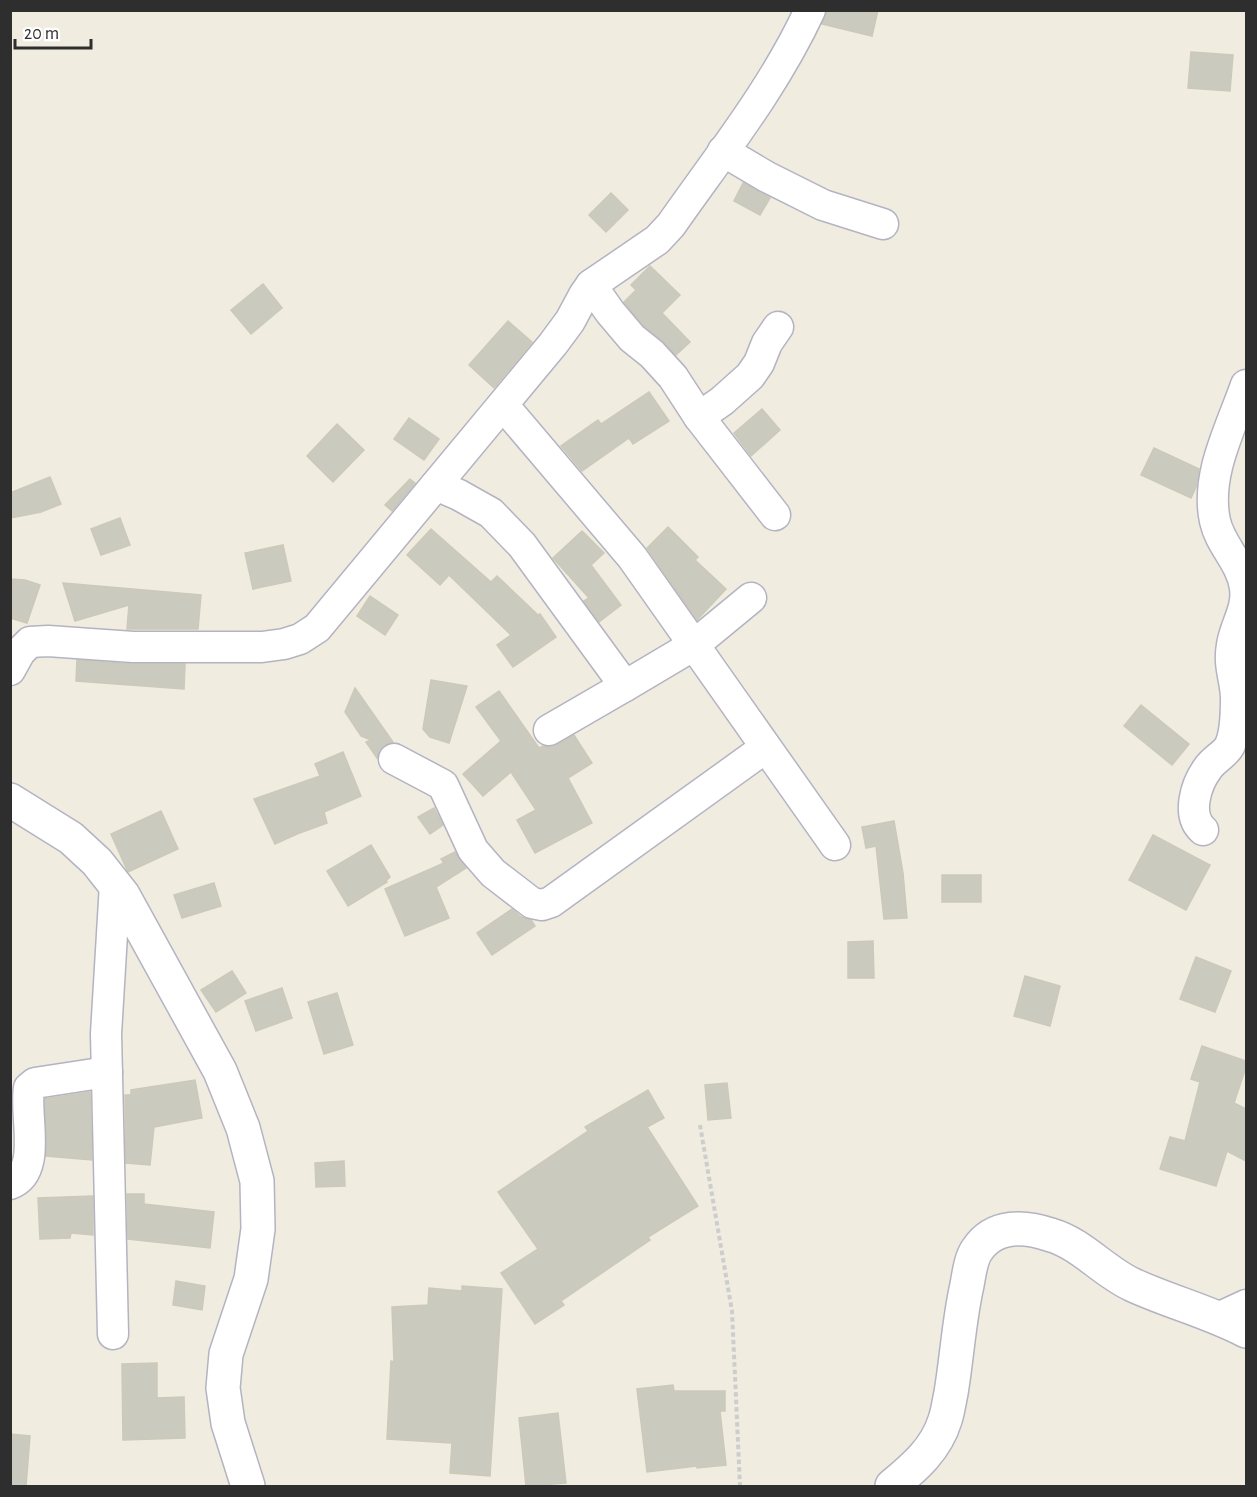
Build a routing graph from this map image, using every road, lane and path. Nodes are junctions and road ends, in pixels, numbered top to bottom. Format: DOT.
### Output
graph roads {
  1 [pos="810,10"];
  2 [pos="723,151"];
  3 [pos="883,224"];
  4 [pos="591,285"];
  5 [pos="778,327"];
  6 [pos="1246,385"];
  7 [pos="503,405"];
  8 [pos="699,417"];
  9 [pos="436,485"];
  10 [pos="775,515"];
  11 [pos="751,598"];
  12 [pos="694,645"];
  13 [pos="10,670"];
  14 [pos="625,686"];
  15 [pos="549,730"];
  16 [pos="765,748"];
  17 [pos="394,759"];
  18 [pos="10,800"];
  19 [pos="1203,830"];
  20 [pos="835,845"];
  21 [pos="115,884"];
  22 [pos="107,1072"];
  23 [pos="700,1125"];
  24 [pos="10,1184"];
  25 [pos="1238,1318"];
  26 [pos="113,1334"];
  27 [pos="248,1486"];
  28 [pos="740,1486"];
  29 [pos="892,1486"];
  1 -- 2 [label="street"];
  2 -- 3 [label="street"];
  2 -- 4 [label="street"];
  4 -- 7 [label="street"];
  4 -- 8 [label="street"];
  5 -- 8 [label="street"];
  6 -- 19 [label="street"];
  7 -- 9 [label="street"];
  7 -- 12 [label="street"];
  8 -- 10 [label="street"];
  9 -- 13 [label="street"];
  9 -- 14 [label="street"];
  11 -- 12 [label="street"];
  12 -- 14 [label="street"];
  12 -- 16 [label="street"];
  14 -- 15 [label="street"];
  16 -- 17 [label="street"];
  16 -- 20 [label="street"];
  18 -- 21 [label="street"];
  21 -- 22 [label="street"];
  21 -- 27 [label="street"];
  22 -- 24 [label="street"];
  22 -- 26 [label="street"];
  23 -- 28 [label="path"];
  25 -- 29 [label="street"];
}
